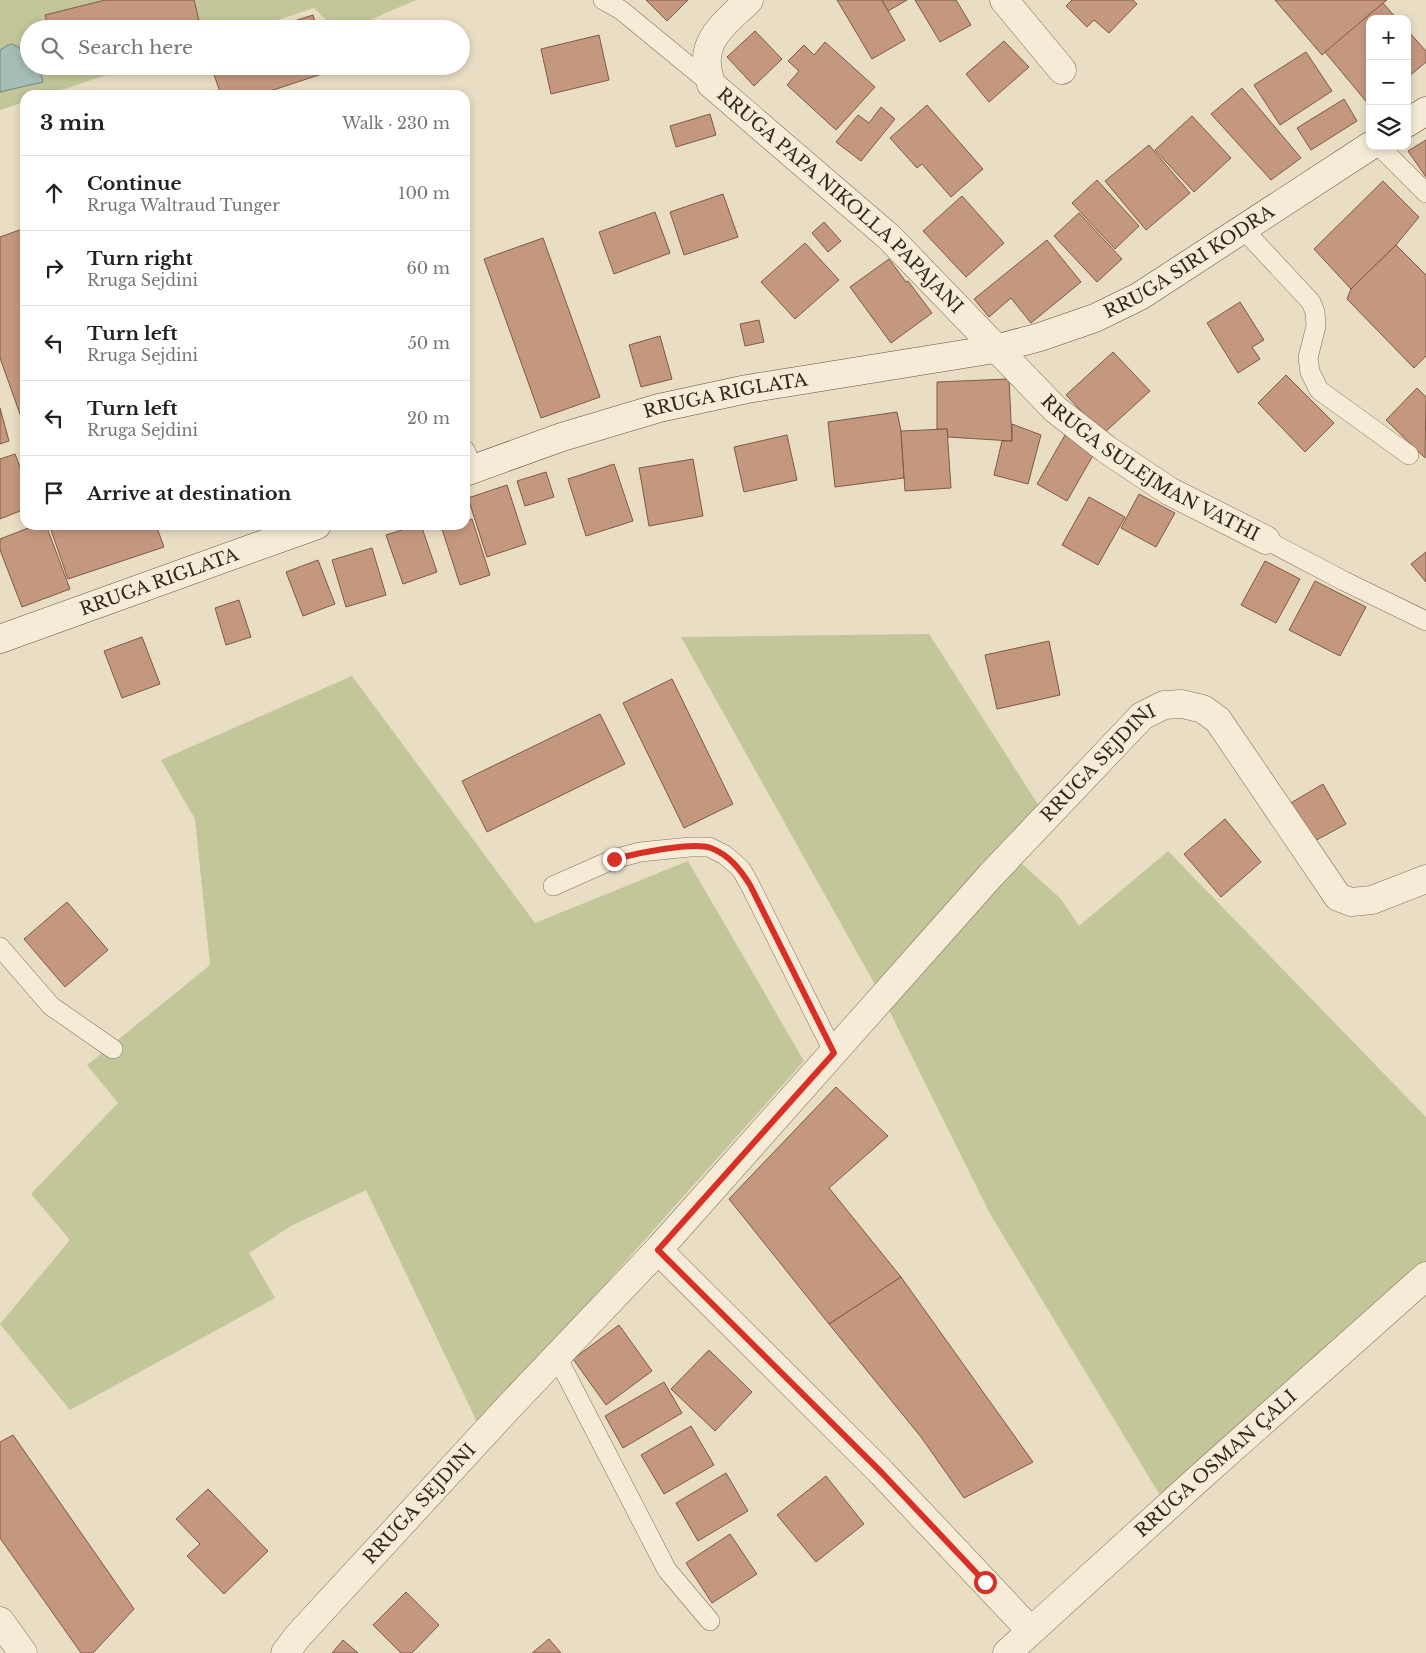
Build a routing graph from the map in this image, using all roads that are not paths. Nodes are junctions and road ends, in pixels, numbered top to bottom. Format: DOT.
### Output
graph roads {
  1 [pos="603,0"];
  2 [pos="749,0"];
  3 [pos="1004,0"];
  4 [pos="1062,70"];
  5 [pos="711,84"];
  6 [pos="1426,112"];
  7 [pos="1411,121"];
  8 [pos="1366,149"];
  9 [pos="1383,150"];
  10 [pos="1426,194"];
  11 [pos="1244,230"];
  12 [pos="995,349"];
  13 [pos="1409,455"];
  14 [pos="470,463"];
  15 [pos="303,530"];
  16 [pos="1266,540"];
  17 [pos="1426,621"];
  18 [pos="0,639"];
  19 [pos="1426,879"];
  20 [pos="552,886"];
  21 [pos="0,947"];
  22 [pos="113,1049"];
  23 [pos="834,1053"];
  24 [pos="658,1250"];
  25 [pos="1426,1276"];
  26 [pos="557,1357"];
  27 [pos="0,1621"];
  28 [pos="710,1622"];
  29 [pos="1031,1631"];
  30 [pos="23,1653"];
  31 [pos="285,1653"];
  32 [pos="1008,1653"];
  1 -- 5 [label="lane"];
  2 -- 5 [label="street, RRUGA PAPA NIKOLLA PAPAJANI"];
  3 -- 4 [label="street"];
  5 -- 12 [label="street, RRUGA PAPA NIKOLLA PAPAJANI"];
  6 -- 7 [label="street"];
  8 -- 11 [label="street, RRUGA SIRI KODRA"];
  9 -- 10 [label="lane"];
  11 -- 12 [label="street, RRUGA SIRI KODRA"];
  11 -- 13 [label="lane"];
  12 -- 14 [label="street, RRUGA RIGLATA"];
  12 -- 16 [label="street, RRUGA SULEJMAN VATHI"];
  15 -- 18 [label="street, RRUGA RIGLATA"];
  16 -- 17 [label="lane, RRUGA SULEJMAN VATHI"];
  19 -- 23 [label="street, RRUGA SEJDINI"];
  20 -- 23 [label="lane"];
  21 -- 22 [label="lane"];
  23 -- 24 [label="street, RRUGA SEJDINI"];
  24 -- 26 [label="street, RRUGA SEJDINI"];
  24 -- 29 [label="street"];
  25 -- 29 [label="street, RRUGA OSMAN ÇALI"];
  26 -- 28 [label="lane"];
  26 -- 31 [label="street, RRUGA SEJDINI"];
  27 -- 30 [label="street"];
  29 -- 32 [label="street, RRUGA OSMAN ÇALI"];
}
